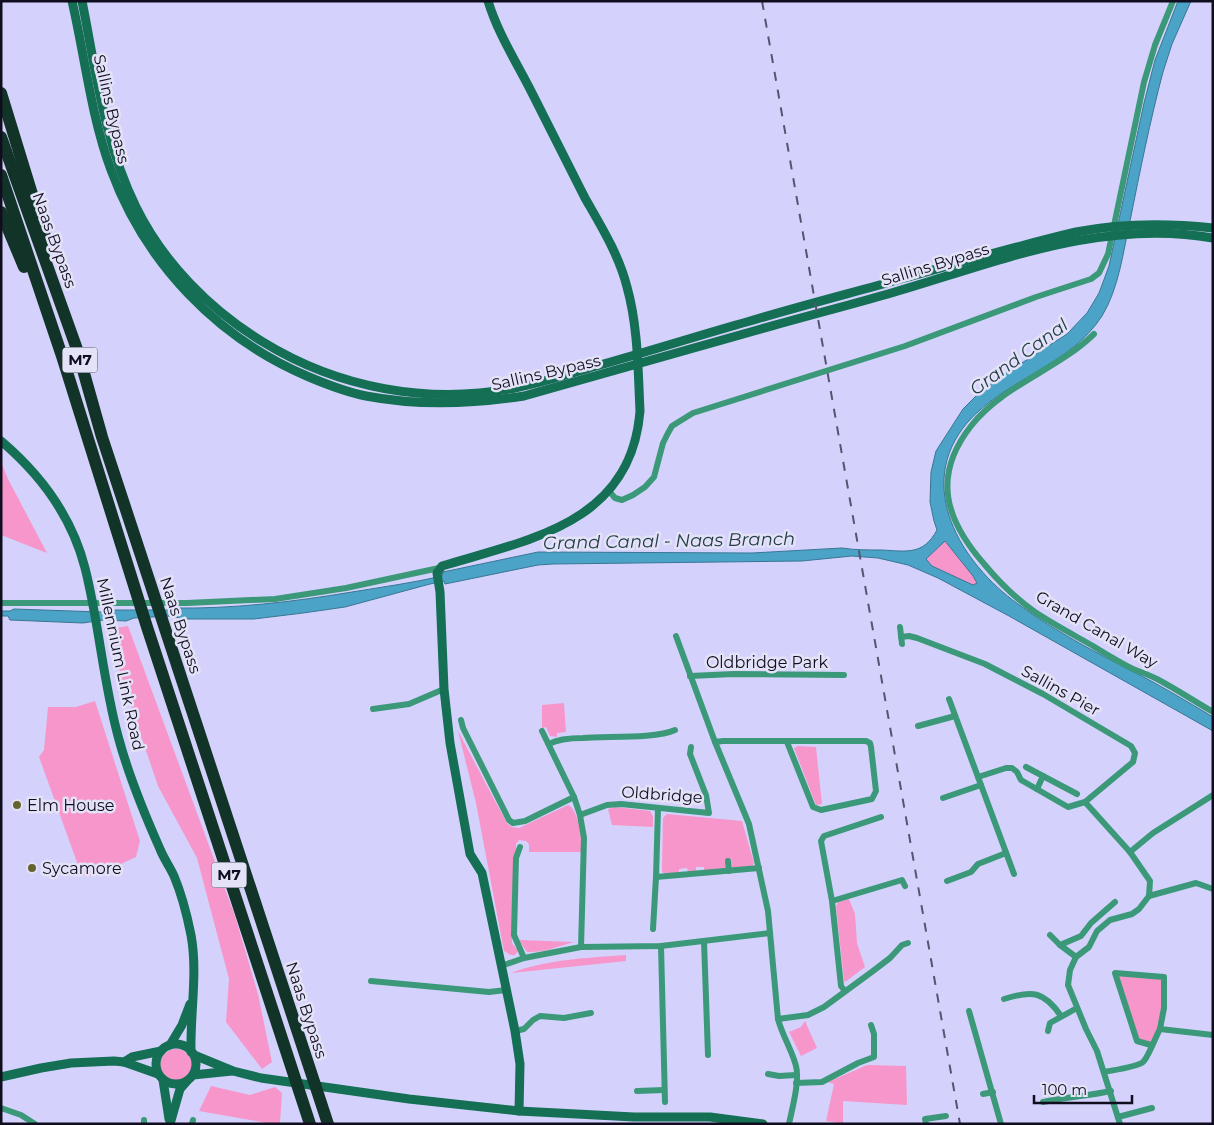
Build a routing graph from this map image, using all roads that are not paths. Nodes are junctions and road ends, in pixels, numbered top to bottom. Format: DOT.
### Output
graph roads {
  1 [pos="72,1"];
  2 [pos="82,1"];
  3 [pos="488,1"];
  4 [pos="1173,1"];
  5 [pos="1,93"];
  6 [pos="1,137"];
  7 [pos="1,175"];
  8 [pos="1,212"];
  9 [pos="1139,228"];
  10 [pos="1213,228"];
  11 [pos="1213,238"];
  12 [pos="1094,334"];
  13 [pos="102,437"];
  14 [pos="89,440"];
  15 [pos="1,441"];
  16 [pos="609,491"];
  17 [pos="438,570"];
  18 [pos="1,603"];
  19 [pos="900,627"];
  20 [pos="676,636"];
  21 [pos="844,675"];
  22 [pos="690,676"];
  23 [pos="444,689"];
  24 [pos="949,699"];
  25 [pos="373,709"];
  26 [pos="1213,712"];
  27 [pos="955,716"];
  28 [pos="461,720"];
  29 [pos="918,726"];
  30 [pos="675,730"];
  31 [pos="542,731"];
  32 [pos="715,742"];
  33 [pos="787,742"];
  34 [pos="549,744"];
  35 [pos="691,747"];
  36 [pos="1026,766"];
  37 [pos="1044,776"];
  38 [pos="978,777"];
  39 [pos="980,785"];
  40 [pos="1037,789"];
  41 [pos="1077,794"];
  42 [pos="1213,795"];
  43 [pos="574,797"];
  44 [pos="943,798"];
  45 [pos="1085,802"];
  46 [pos="658,809"];
  47 [pos="709,813"];
  48 [pos="718,814"];
  49 [pos="580,815"];
  50 [pos="881,817"];
  51 [pos="520,847"];
  52 [pos="1006,852"];
  53 [pos="1130,852"];
  54 [pos="728,861"];
  55 [pos="759,868"];
  56 [pos="729,871"];
  57 [pos="1014,874"];
  58 [pos="656,877"];
  59 [pos="948,880"];
  60 [pos="905,886"];
  61 [pos="1213,888"];
  62 [pos="1149,896"];
  63 [pos="832,901"];
  64 [pos="1115,902"];
  65 [pos="653,929"];
  66 [pos="770,933"];
  67 [pos="1050,935"];
  68 [pos="704,941"];
  69 [pos="908,943"];
  70 [pos="661,946"];
  71 [pos="1060,946"];
  72 [pos="581,947"];
  73 [pos="524,958"];
  74 [pos="1076,958"];
  75 [pos="501,966"];
  76 [pos="372,982"];
  77 [pos="506,990"];
  78 [pos="845,991"];
  79 [pos="192,999"];
  80 [pos="1004,999"];
  81 [pos="1077,1008"];
  82 [pos="969,1011"];
  83 [pos="591,1013"];
  84 [pos="1061,1016"];
  85 [pos="778,1019"];
  86 [pos="871,1025"];
  87 [pos="1160,1029"];
  88 [pos="515,1031"];
  89 [pos="1048,1031"];
  90 [pos="1213,1035"];
  91 [pos="170,1045"];
  92 [pos="1151,1045"];
  93 [pos="161,1050"];
  94 [pos="192,1054"];
  95 [pos="708,1055"];
  96 [pos="124,1062"];
  97 [pos="233,1071"];
  98 [pos="1104,1072"];
  99 [pos="768,1074"];
  100 [pos="796,1074"];
  101 [pos="161,1077"];
  102 [pos="191,1077"];
  103 [pos="1,1078"];
  104 [pos="796,1083"];
  105 [pos="664,1090"];
  106 [pos="637,1091"];
  107 [pos="1111,1091"];
  108 [pos="993,1092"];
  109 [pos="983,1094"];
  110 [pos="665,1102"];
  111 [pos="1043,1102"];
  112 [pos="1,1108"];
  113 [pos="1152,1108"];
  114 [pos="519,1111"];
  115 [pos="946,1116"];
  116 [pos="1119,1121"];
  117 [pos="35,1124"];
  118 [pos="170,1124"];
  119 [pos="310,1124"];
  120 [pos="328,1124"];
  121 [pos="763,1124"];
  122 [pos="789,1124"];
  123 [pos="926,1124"];
  124 [pos="1002,1124"];
  1 -- 9 [label="main road, Sallins Bypass"];
  2 -- 9 [label="main road, Sallins Bypass"];
  3 -- 16 [label="main road"];
  4 -- 16 [label="street"];
  5 -- 13 [label="highway, M7"];
  6 -- 13 [label="highway, Naas Bypass / M7"];
  7 -- 14 [label="highway, Naas Bypass / M7"];
  8 -- 14 [label="highway, M7"];
  9 -- 10 [label="main road, Sallins Bypass"];
  9 -- 11 [label="main road, Sallins Bypass"];
  12 -- 26 [label="street, Grand Canal Way"];
  13 -- 120 [label="highway, Naas Bypass / M7"];
  14 -- 119 [label="highway, Naas Bypass / M7"];
  15 -- 79 [label="main road, Millennium Link Road"];
  16 -- 17 [label="main road"];
  17 -- 18 [label="street"];
  17 -- 23 [label="main road"];
  19 -- 45 [label="street, Sallins Pier"];
  20 -- 22 [label="street, Oldbridge Park"];
  21 -- 22 [label="street, Oldbridge Park"];
  22 -- 32 [label="street, Oldbridge Park"];
  23 -- 25 [label="street"];
  23 -- 75 [label="main road"];
  24 -- 27 [label="street"];
  27 -- 29 [label="street"];
  27 -- 38 [label="street"];
  28 -- 43 [label="street"];
  30 -- 34 [label="street"];
  31 -- 34 [label="street"];
  32 -- 33 [label="street"];
  32 -- 55 [label="street, Oldbridge Park"];
  33 -- 33 [label="street"];
  34 -- 43 [label="street"];
  35 -- 47 [label="street, Oldbridge"];
  36 -- 37 [label="street"];
  37 -- 40 [label="street"];
  37 -- 41 [label="street"];
  38 -- 39 [label="street"];
  38 -- 40 [label="street"];
  39 -- 44 [label="street"];
  39 -- 52 [label="street"];
  40 -- 45 [label="street"];
  42 -- 53 [label="street"];
  43 -- 49 [label="street"];
  45 -- 53 [label="street"];
  46 -- 47 [label="street, Oldbridge"];
  46 -- 49 [label="street, Oldbridge"];
  46 -- 58 [label="street"];
  47 -- 48 [label="street"];
  49 -- 72 [label="street"];
  50 -- 63 [label="street"];
  51 -- 73 [label="street"];
  52 -- 57 [label="street"];
  52 -- 59 [label="street"];
  53 -- 62 [label="street"];
  54 -- 56 [label="street"];
  55 -- 56 [label="street"];
  55 -- 66 [label="street, Oldbridge Park"];
  56 -- 58 [label="street"];
  58 -- 65 [label="street"];
  60 -- 63 [label="street"];
  61 -- 62 [label="street"];
  62 -- 74 [label="street"];
  63 -- 78 [label="street"];
  64 -- 71 [label="street"];
  66 -- 68 [label="street"];
  66 -- 85 [label="street, Oldbridge Park"];
  67 -- 71 [label="street"];
  68 -- 70 [label="street"];
  68 -- 95 [label="street"];
  69 -- 78 [label="street"];
  70 -- 72 [label="street"];
  70 -- 105 [label="street"];
  71 -- 74 [label="street"];
  72 -- 73 [label="street"];
  73 -- 75 [label="street"];
  74 -- 81 [label="street"];
  75 -- 77 [label="main road"];
  76 -- 77 [label="street"];
  77 -- 88 [label="main road"];
  78 -- 85 [label="street"];
  79 -- 91 [label="main road, Millennium Link Road"];
  79 -- 94 [label="main road, Millennium Link Road"];
  80 -- 84 [label="street"];
  81 -- 84 [label="street"];
  81 -- 98 [label="street"];
  82 -- 108 [label="street"];
  83 -- 88 [label="street"];
  84 -- 89 [label="street"];
  85 -- 100 [label="street, Oldbridge Park"];
  86 -- 104 [label="street"];
  87 -- 90 [label="street"];
  87 -- 92 [label="street"];
  87 -- 92 [label="street"];
  88 -- 114 [label="main road"];
  91 -- 93 [label="main road"];
  91 -- 94 [label="main road"];
  92 -- 98 [label="street"];
  93 -- 96 [label="main road"];
  93 -- 101 [label="main road"];
  94 -- 97 [label="main road"];
  94 -- 102 [label="main road"];
  96 -- 101 [label="main road"];
  96 -- 103 [label="main road"];
  97 -- 102 [label="main road"];
  97 -- 114 [label="main road"];
  98 -- 107 [label="street"];
  99 -- 100 [label="street"];
  100 -- 104 [label="street, Oldbridge Park"];
  101 -- 102 [label="main road"];
  101 -- 118 [label="main road"];
  102 -- 118 [label="main road"];
  104 -- 122 [label="street, Oldbridge Park"];
  105 -- 106 [label="street"];
  105 -- 110 [label="street"];
  107 -- 111 [label="street"];
  107 -- 116 [label="street"];
  108 -- 109 [label="street"];
  108 -- 124 [label="street"];
  112 -- 117 [label="street"];
  113 -- 116 [label="street"];
  114 -- 121 [label="main road"];
  115 -- 123 [label="street"];
}
